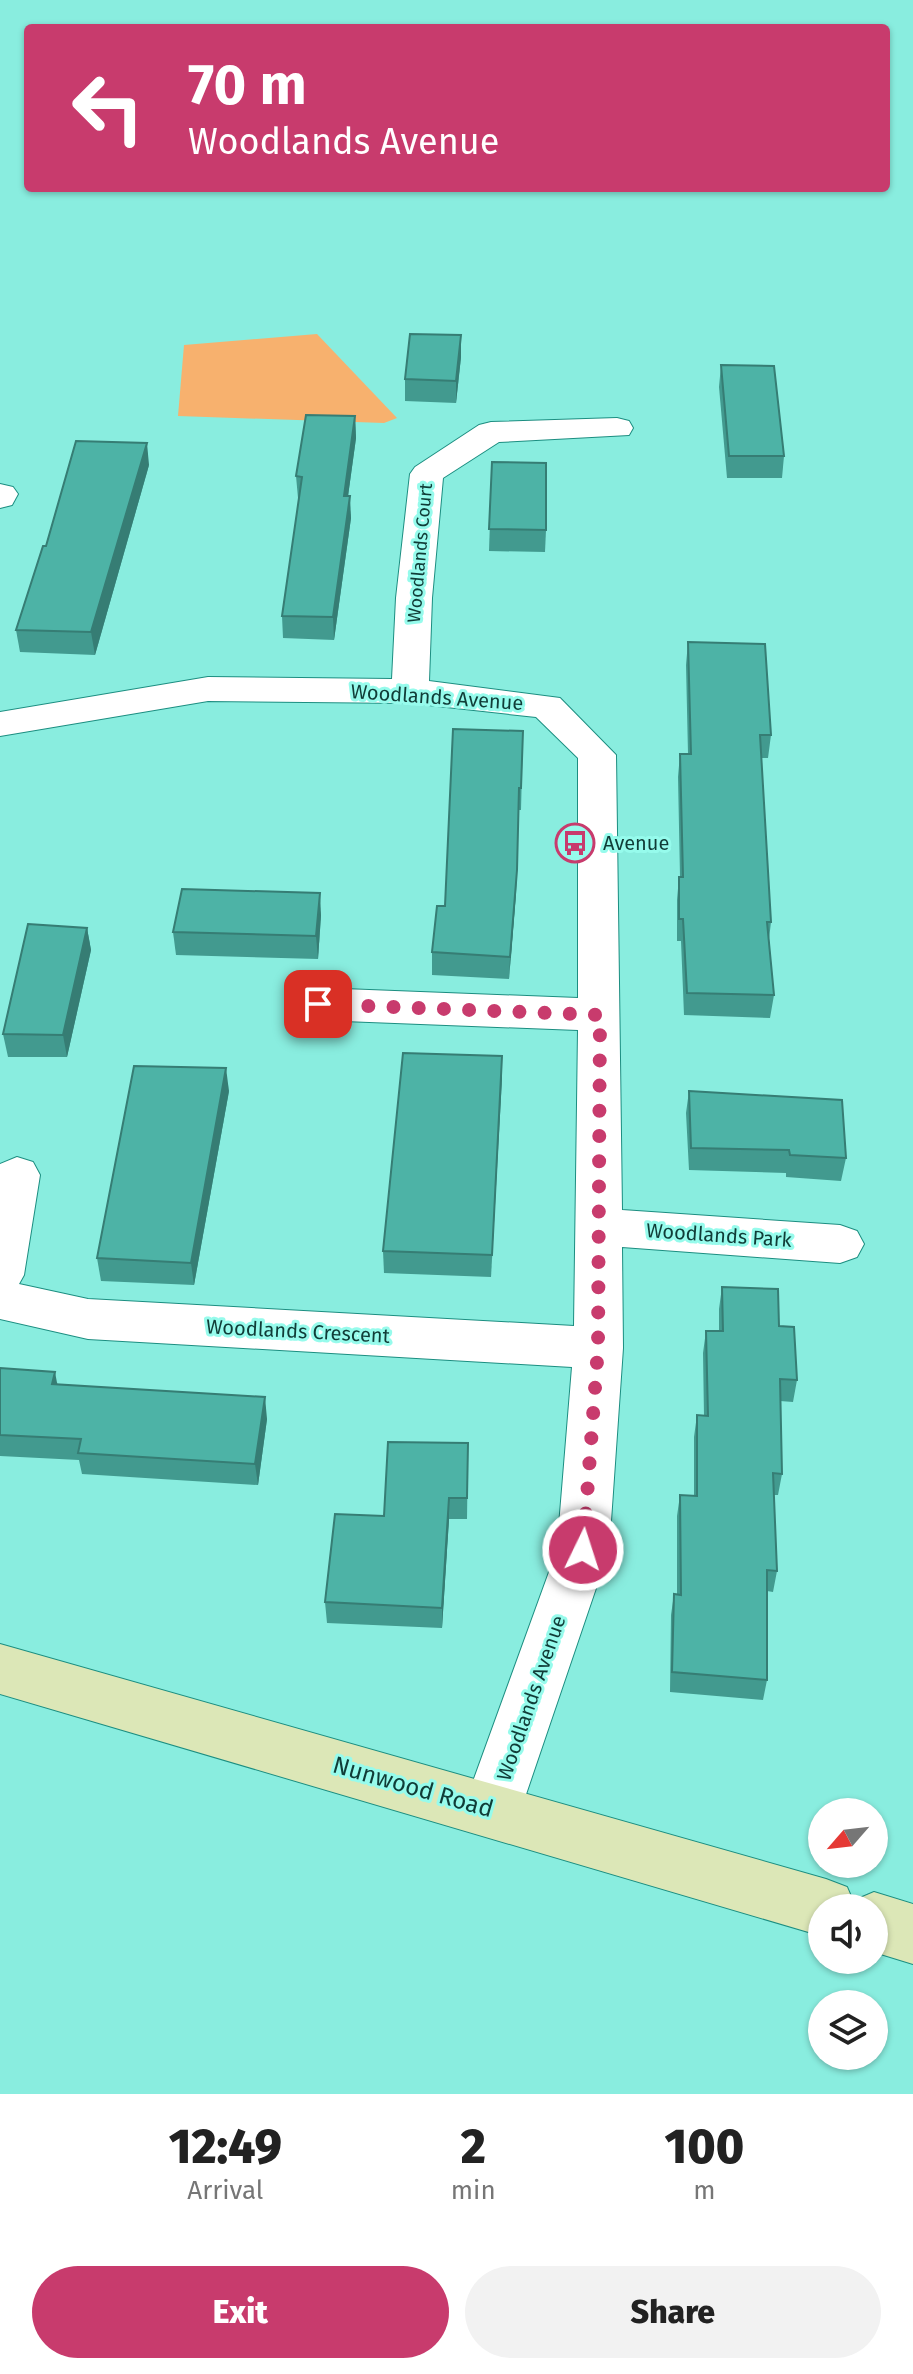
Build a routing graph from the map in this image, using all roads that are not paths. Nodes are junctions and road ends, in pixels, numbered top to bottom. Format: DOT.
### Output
graph roads {
  1 [pos="617,428"];
  2 [pos="410,691"];
  3 [pos="0,724"];
  4 [pos="318,1004"];
  5 [pos="600,1015"];
  6 [pos="17,1175"];
  7 [pos="599,1227"];
  8 [pos="840,1244"];
  9 [pos="0,1275"];
  10 [pos="0,1299"];
  11 [pos="598,1348"];
  12 [pos="0,1669"];
  13 [pos="492,1809"];
  14 [pos="808,1903"];
  15 [pos="888,1926"];
  16 [pos="913,1934"];
  1 -- 2 [label="street, Woodlands Court"];
  2 -- 3 [label="street, Woodlands Avenue"];
  2 -- 5 [label="street, Woodlands Avenue"];
  4 -- 5 [label="street"];
  5 -- 7 [label="street, Woodlands Avenue"];
  6 -- 9 [label="street"];
  7 -- 8 [label="street, Woodlands Park"];
  7 -- 11 [label="street, Woodlands Avenue"];
  10 -- 11 [label="street, Woodlands Crescent"];
  11 -- 13 [label="street, Woodlands Avenue"];
  12 -- 13 [label="street, Nunwood Road"];
  13 -- 14 [label="street, Nunwood Road"];
  15 -- 16 [label="street"];
}
